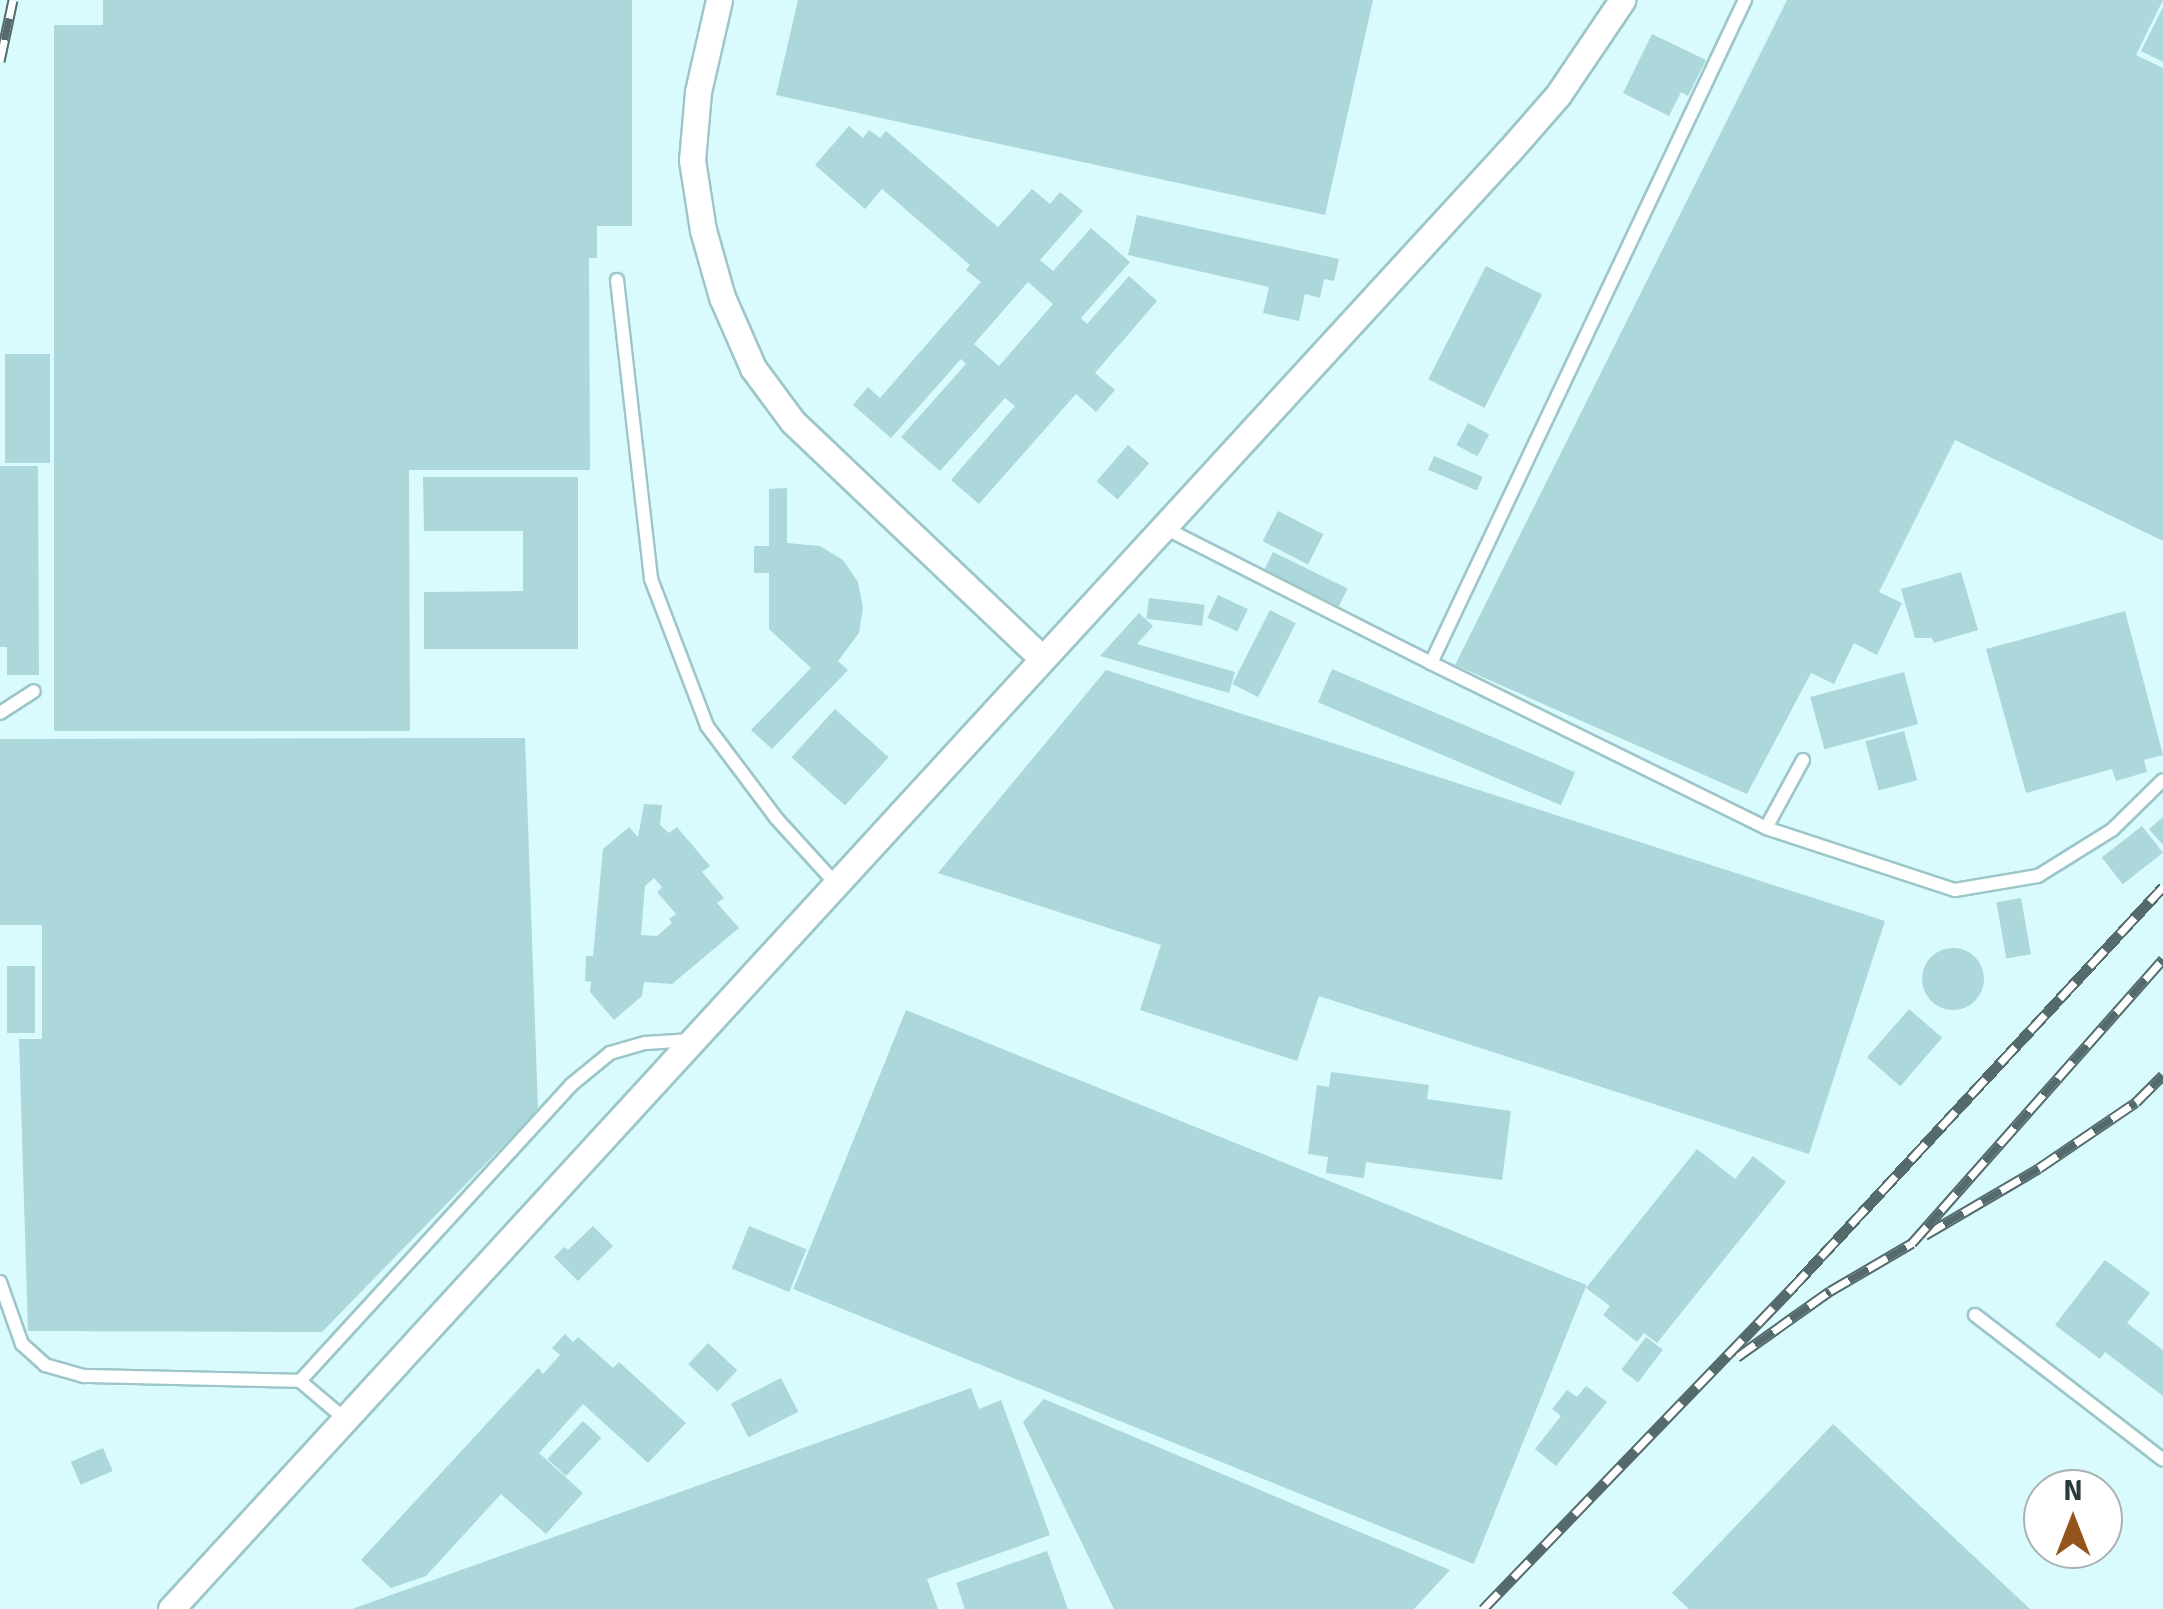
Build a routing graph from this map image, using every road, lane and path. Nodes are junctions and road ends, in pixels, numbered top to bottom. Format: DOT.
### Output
graph roads {
  1 [pos="719,0"];
  2 [pos="1622,0"];
  3 [pos="1745,0"];
  4 [pos="617,280"];
  5 [pos="1163,527"];
  6 [pos="1042,658"];
  7 [pos="1431,663"];
  8 [pos="34,691"];
  9 [pos="0,714"];
  10 [pos="1803,760"];
  11 [pos="2163,780"];
  12 [pos="1766,828"];
  13 [pos="836,884"];
  14 [pos="693,1040"];
  15 [pos="0,1282"];
  16 [pos="1975,1316"];
  17 [pos="300,1381"];
  18 [pos="345,1419"];
  19 [pos="2163,1460"];
  20 [pos="171,1609"];
  1 -- 6 [label="street"];
  2 -- 5 [label="street"];
  3 -- 7 [label="lane"];
  4 -- 13 [label="lane"];
  5 -- 6 [label="street"];
  5 -- 7 [label="lane"];
  6 -- 13 [label="street"];
  7 -- 12 [label="lane"];
  8 -- 9 [label="lane"];
  10 -- 12 [label="lane"];
  11 -- 12 [label="lane"];
  13 -- 14 [label="street"];
  14 -- 17 [label="lane"];
  14 -- 18 [label="street"];
  15 -- 17 [label="lane"];
  16 -- 19 [label="lane"];
  17 -- 18 [label="lane"];
  18 -- 20 [label="street"];
}
